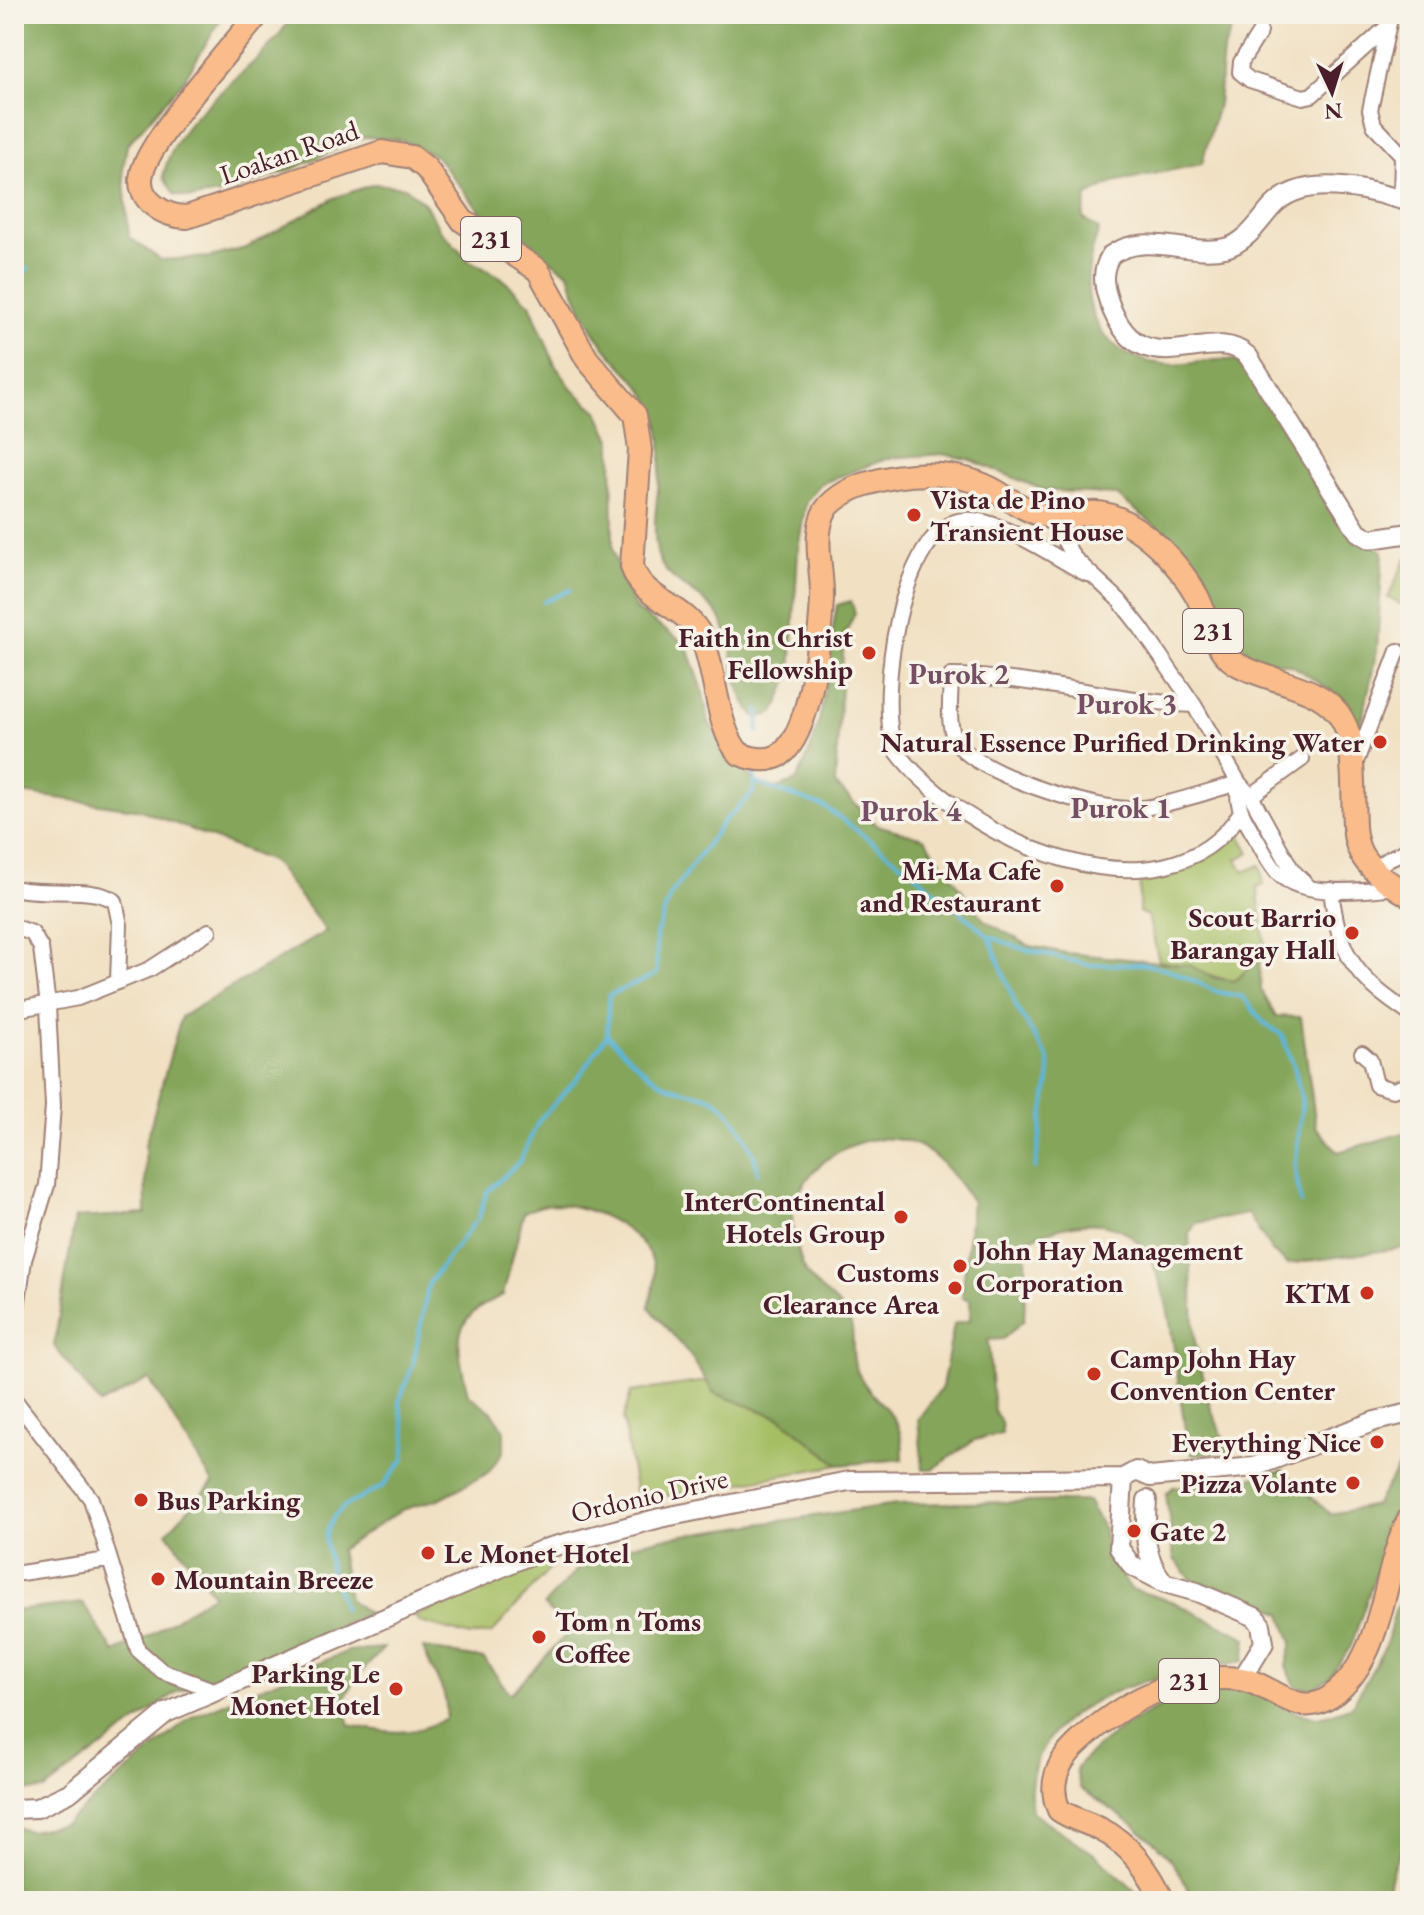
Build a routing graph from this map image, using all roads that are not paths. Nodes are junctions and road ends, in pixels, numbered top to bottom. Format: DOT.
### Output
graph roads {
  1 [pos="258,14"];
  2 [pos="1388,21"];
  3 [pos="1260,32"];
  4 [pos="1405,200"];
  5 [pos="1052,517"];
  6 [pos="1410,533"];
  7 [pos="1087,574"];
  8 [pos="1398,651"];
  9 [pos="1194,705"];
  10 [pos="1302,759"];
  11 [pos="1353,771"];
  12 [pos="1239,783"];
  13 [pos="1251,796"];
  14 [pos="1241,812"];
  15 [pos="1410,849"];
  16 [pos="1373,870"];
  17 [pos="1309,887"];
  18 [pos="14,888"];
  19 [pos="1331,890"];
  20 [pos="1402,892"];
  21 [pos="14,927"];
  22 [pos="209,931"];
  23 [pos="118,981"];
  24 [pos="48,1006"];
  25 [pos="14,1010"];
  26 [pos="1410,1014"];
  27 [pos="1362,1053"];
  28 [pos="1410,1084"];
  29 [pos="14,1328"];
  30 [pos="14,1399"];
  31 [pos="1410,1413"];
  32 [pos="1150,1477"];
  33 [pos="1124,1487"];
  34 [pos="1147,1500"];
  35 [pos="1410,1517"];
  36 [pos="108,1560"];
  37 [pos="14,1574"];
  38 [pos="1165,1583"];
  39 [pos="179,1677"];
  40 [pos="1242,1679"];
  41 [pos="216,1691"];
  42 [pos="199,1698"];
  43 [pos="14,1809"];
  44 [pos="1163,1901"];
  1 -- 5 [label="main road, Loakan Road / 231"];
  2 -- 3 [label="street"];
  2 -- 4 [label="street"];
  4 -- 6 [label="street"];
  5 -- 7 [label="street"];
  5 -- 11 [label="main road, Loakan Road / 231"];
  7 -- 9 [label="street"];
  7 -- 14 [label="street"];
  8 -- 11 [label="street"];
  9 -- 12 [label="street"];
  9 -- 12 [label="street"];
  10 -- 13 [label="street"];
  11 -- 16 [label="main road, Loakan Road / 231"];
  12 -- 13 [label="street"];
  12 -- 14 [label="street"];
  13 -- 17 [label="street"];
  14 -- 17 [label="street"];
  15 -- 16 [label="street"];
  16 -- 20 [label="main road, Loakan Road / 231"];
  17 -- 19 [label="street"];
  18 -- 23 [label="street"];
  19 -- 20 [label="street"];
  19 -- 26 [label="street"];
  21 -- 24 [label="street"];
  22 -- 23 [label="street"];
  23 -- 24 [label="street"];
  24 -- 25 [label="street"];
  24 -- 29 [label="street"];
  27 -- 28 [label="street"];
  30 -- 36 [label="street"];
  31 -- 32 [label="street, Ordonio Drive"];
  32 -- 33 [label="street, Ordonio Drive"];
  32 -- 34 [label="street"];
  33 -- 34 [label="street, Ordonio Drive"];
  33 -- 38 [label="street"];
  33 -- 41 [label="street, Ordonio Drive"];
  34 -- 38 [label="street"];
  35 -- 40 [label="main road, 231"];
  36 -- 37 [label="street"];
  36 -- 39 [label="street"];
  38 -- 40 [label="street"];
  39 -- 41 [label="street"];
  39 -- 42 [label="street"];
  40 -- 44 [label="main road, 231"];
  41 -- 42 [label="street, Ordonio Drive"];
  42 -- 43 [label="street, Ordonio Drive"];
}
